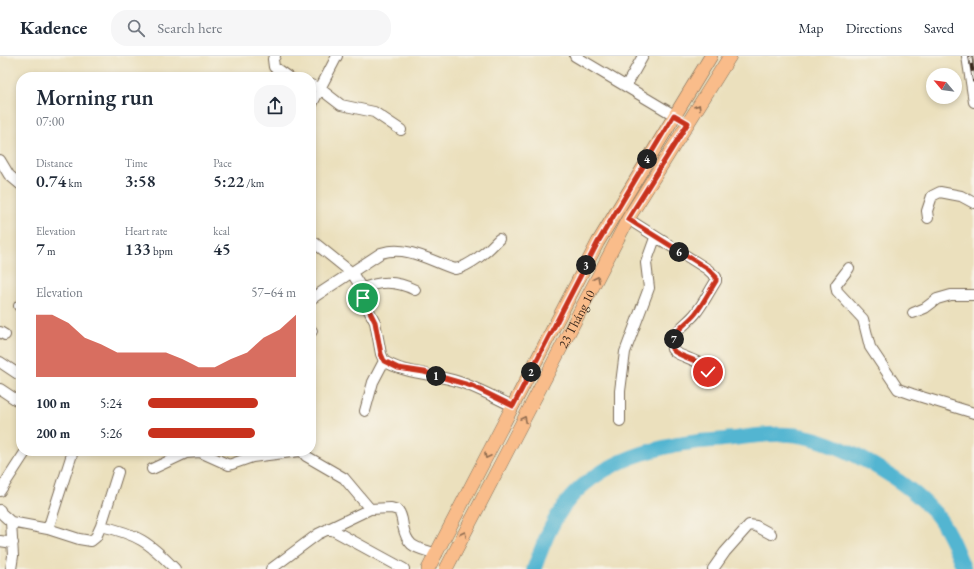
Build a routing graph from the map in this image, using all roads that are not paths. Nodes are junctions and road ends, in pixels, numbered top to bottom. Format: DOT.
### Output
graph roads {
  1 [pos="275,56"];
  2 [pos="337,56"];
  3 [pos="575,56"];
  4 [pos="642,56"];
  5 [pos="711,56"];
  6 [pos="730,56"];
  7 [pos="967,56"];
  8 [pos="281,72"];
  9 [pos="316,85"];
  10 [pos="626,86"];
  11 [pos="316,87"];
  12 [pos="974,102"];
  13 [pos="674,115"];
  14 [pos="688,123"];
  15 [pos="401,130"];
  16 [pos="0,160"];
  17 [pos="5,175"];
  18 [pos="16,183"];
  19 [pos="974,203"];
  20 [pos="928,218"];
  21 [pos="628,219"];
  22 [pos="655,238"];
  23 [pos="499,239"];
  24 [pos="316,244"];
  25 [pos="849,268"];
  26 [pos="352,274"];
  27 [pos="362,289"];
  28 [pos="415,290"];
  29 [pos="974,295"];
  30 [pos="316,296"];
  31 [pos="913,313"];
  32 [pos="384,361"];
  33 [pos="0,362"];
  34 [pos="708,372"];
  35 [pos="16,373"];
  36 [pos="0,389"];
  37 [pos="16,400"];
  38 [pos="513,406"];
  39 [pos="365,411"];
  40 [pos="974,412"];
  41 [pos="620,421"];
  42 [pos="23,456"];
  43 [pos="71,456"];
  44 [pos="180,456"];
  45 [pos="209,456"];
  46 [pos="260,456"];
  47 [pos="306,456"];
  48 [pos="152,469"];
  49 [pos="118,472"];
  50 [pos="0,491"];
  51 [pos="370,508"];
  52 [pos="0,512"];
  53 [pos="11,522"];
  54 [pos="101,526"];
  55 [pos="329,528"];
  56 [pos="48,529"];
  57 [pos="771,534"];
  58 [pos="0,541"];
  59 [pos="12,543"];
  60 [pos="437,554"];
  61 [pos="11,569"];
  62 [pos="175,569"];
  63 [pos="271,569"];
  64 [pos="404,569"];
  65 [pos="428,569"];
  66 [pos="446,569"];
  67 [pos="713,569"];
  1 -- 8 [label="street"];
  2 -- 9 [label="street"];
  3 -- 10 [label="street"];
  4 -- 10 [label="street"];
  5 -- 13 [label="main road, 23 Tháng 10"];
  14 -- 6 [label="main road, 23 Tháng 10, one-way"];
  7 -- 12 [label="street"];
  10 -- 13 [label="street"];
  11 -- 15 [label="street"];
  13 -- 14 [label="main road"];
  13 -- 38 [label="main road, 23 Tháng 10"];
  14 -- 21 [label="main road, 23 Tháng 10"];
  16 -- 17 [label="street"];
  17 -- 18 [label="street"];
  19 -- 20 [label="street"];
  21 -- 22 [label="street"];
  66 -- 21 [label="main road, 23 Tháng 10, one-way"];
  22 -- 34 [label="street"];
  22 -- 41 [label="street"];
  23 -- 26 [label="street"];
  24 -- 26 [label="street"];
  25 -- 40 [label="street"];
  26 -- 27 [label="street"];
  26 -- 30 [label="street"];
  27 -- 28 [label="street"];
  27 -- 32 [label="street"];
  29 -- 31 [label="street"];
  32 -- 38 [label="street"];
  32 -- 39 [label="street"];
  33 -- 35 [label="street"];
  36 -- 37 [label="street"];
  38 -- 60 [label="main road, 23 Tháng 10, one-way"];
  42 -- 50 [label="street"];
  43 -- 56 [label="street"];
  44 -- 48 [label="street"];
  45 -- 46 [label="street"];
  47 -- 51 [label="street"];
  49 -- 54 [label="street"];
  51 -- 55 [label="street"];
  51 -- 60 [label="street"];
  52 -- 53 [label="street"];
  53 -- 56 [label="street"];
  53 -- 59 [label="street"];
  54 -- 56 [label="street"];
  54 -- 62 [label="street"];
  55 -- 63 [label="street"];
  55 -- 64 [label="street"];
  57 -- 67 [label="street"];
  58 -- 59 [label="street"];
  59 -- 61 [label="street"];
  60 -- 65 [label="main road, 23 Tháng 10"];
}
